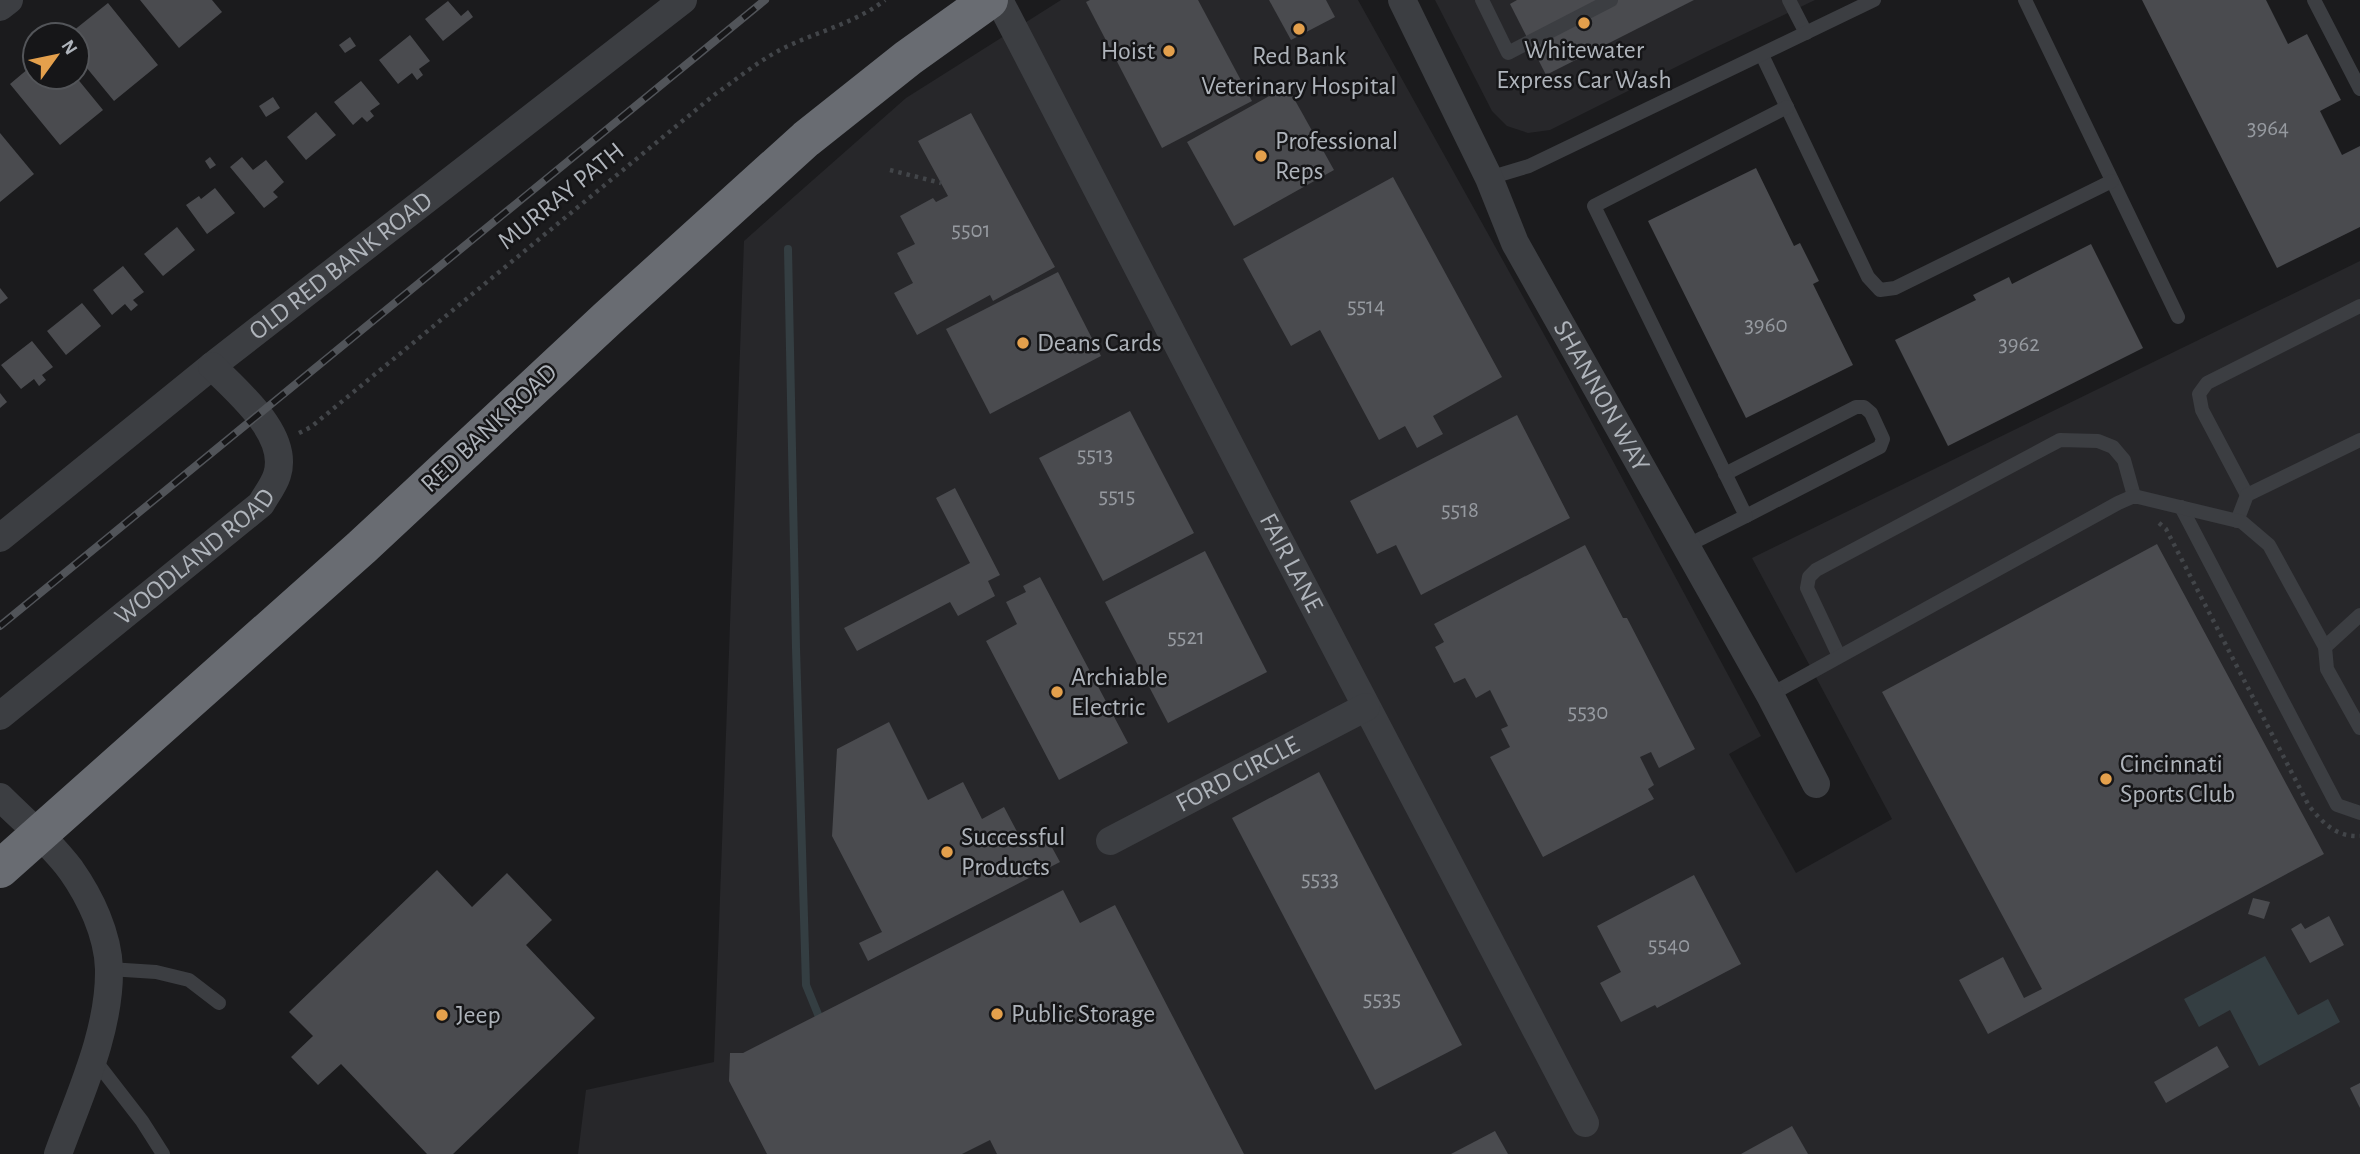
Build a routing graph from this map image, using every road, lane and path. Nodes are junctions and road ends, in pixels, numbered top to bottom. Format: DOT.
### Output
graph roads {
  1 [pos="9,0"];
  2 [pos="683,0"];
  3 [pos="885,0"];
  4 [pos="989,0"];
  5 [pos="999,0"];
  6 [pos="1402,0"];
  7 [pos="1482,0"];
  8 [pos="1611,0"];
  9 [pos="1789,0"];
  10 [pos="1874,0"];
  11 [pos="2025,0"];
  12 [pos="2314,0"];
  13 [pos="0,7"];
  14 [pos="1806,33"];
  15 [pos="1762,55"];
  16 [pos="2360,89"];
  17 [pos="1787,107"];
  18 [pos="890,170"];
  19 [pos="1489,178"];
  20 [pos="2112,181"];
  21 [pos="941,183"];
  22 [pos="2360,306"];
  23 [pos="2178,317"];
  24 [pos="212,366"];
  25 [pos="2360,439"];
  26 [pos="278,446"];
  27 [pos="1725,474"];
  28 [pos="2247,495"];
  29 [pos="2134,496"];
  30 [pos="2181,508"];
  31 [pos="1746,516"];
  32 [pos="2152,517"];
  33 [pos="2237,521"];
  34 [pos="0,538"];
  35 [pos="1686,545"];
  36 [pos="2360,615"];
  37 [pos="2325,647"];
  38 [pos="1839,656"];
  39 [pos="1770,695"];
  40 [pos="1366,707"];
  41 [pos="0,716"];
  42 [pos="2360,728"];
  43 [pos="2277,747"];
  44 [pos="1816,784"];
  45 [pos="0,797"];
  46 [pos="2360,813"];
  47 [pos="40,833"];
  48 [pos="1110,841"];
  49 [pos="0,869"];
  50 [pos="109,968"];
  51 [pos="219,1003"];
  52 [pos="93,1058"];
  53 [pos="1585,1123"];
  54 [pos="58,1154"];
  55 [pos="163,1154"];
  1 -- 13 [label="street"];
  2 -- 24 [label="street, OLD RED BANK ROAD"];
  3 -- 26 [label="path, MURRAY PATH"];
  4 -- 47 [label="highway, RED BANK ROAD"];
  5 -- 40 [label="street, FAIR LANE"];
  6 -- 19 [label="street, SHANNON WAY"];
  7 -- 8 [label="lane"];
  9 -- 14 [label="lane"];
  10 -- 14 [label="lane"];
  11 -- 20 [label="lane"];
  12 -- 16 [label="lane"];
  14 -- 15 [label="lane"];
  15 -- 17 [label="lane"];
  15 -- 19 [label="lane"];
  17 -- 20 [label="lane"];
  17 -- 27 [label="lane"];
  18 -- 21 [label="path"];
  19 -- 35 [label="street, SHANNON WAY"];
  20 -- 23 [label="lane"];
  22 -- 28 [label="lane"];
  24 -- 26 [label="street, WOODLAND ROAD"];
  24 -- 34 [label="street, OLD RED BANK ROAD"];
  25 -- 28 [label="lane"];
  26 -- 41 [label="street, WOODLAND ROAD"];
  27 -- 31 [label="lane"];
  27 -- 31 [label="lane"];
  28 -- 33 [label="lane"];
  29 -- 30 [label="lane"];
  29 -- 38 [label="lane"];
  29 -- 38 [label="lane"];
  30 -- 33 [label="lane"];
  30 -- 46 [label="lane"];
  31 -- 35 [label="lane"];
  32 -- 43 [label="path"];
  33 -- 37 [label="lane"];
  35 -- 39 [label="street, SHANNON WAY"];
  36 -- 37 [label="lane"];
  37 -- 42 [label="lane"];
  38 -- 39 [label="lane"];
  39 -- 44 [label="street, SHANNON WAY"];
  40 -- 48 [label="street, FORD CIRCLE"];
  40 -- 53 [label="street, FAIR LANE"];
  45 -- 47 [label="street"];
  47 -- 49 [label="highway, RED BANK ROAD"];
  47 -- 50 [label="street"];
  50 -- 51 [label="lane"];
  50 -- 52 [label="street"];
  52 -- 54 [label="street"];
  52 -- 55 [label="lane"];
}
